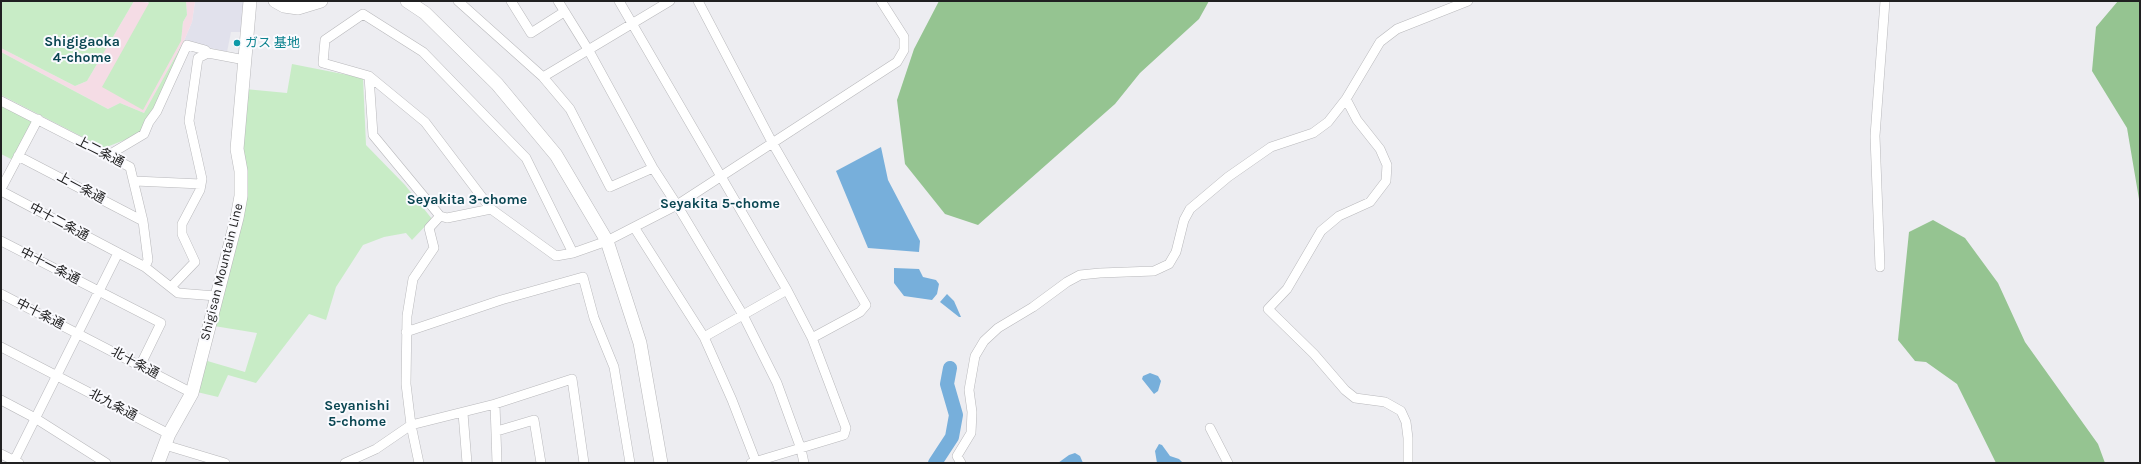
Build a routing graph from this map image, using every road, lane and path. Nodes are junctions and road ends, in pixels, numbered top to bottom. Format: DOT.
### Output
graph roads {
  1 [pos="250,1"];
  2 [pos="275,1"];
  3 [pos="321,1"];
  4 [pos="407,1"];
  5 [pos="458,1"];
  6 [pos="511,1"];
  7 [pos="558,1"];
  8 [pos="619,1"];
  9 [pos="670,1"];
  10 [pos="698,1"];
  11 [pos="881,1"];
  12 [pos="1468,1"];
  13 [pos="1885,1"];
  14 [pos="564,12"];
  15 [pos="633,25"];
  16 [pos="589,51"];
  17 [pos="208,53"];
  18 [pos="245,60"];
  19 [pos="369,76"];
  20 [pos="543,77"];
  21 [pos="1346,99"];
  22 [pos="1,101"];
  23 [pos="38,120"];
  24 [pos="773,144"];
  25 [pos="18,156"];
  26 [pos="107,156"];
  27 [pos="653,168"];
  28 [pos="721,177"];
  29 [pos="135,182"];
  30 [pos="201,184"];
  31 [pos="1,190"];
  32 [pos="677,205"];
  33 [pos="491,209"];
  34 [pos="440,216"];
  35 [pos="143,221"];
  36 [pos="634,227"];
  37 [pos="1,240"];
  38 [pos="607,241"];
  39 [pos="118,252"];
  40 [pos="573,254"];
  41 [pos="145,267"];
  42 [pos="1880,267"];
  43 [pos="171,287"];
  44 [pos="787,290"];
  45 [pos="99,291"];
  46 [pos="1,294"];
  47 [pos="216,296"];
  48 [pos="743,315"];
  49 [pos="406,332"];
  50 [pos="78,334"];
  51 [pos="704,337"];
  52 [pos="812,338"];
  53 [pos="1,347"];
  54 [pos="140,366"];
  55 [pos="57,376"];
  56 [pos="192,393"];
  57 [pos="1,400"];
  58 [pos="495,404"];
  59 [pos="463,413"];
  60 [pos="35,418"];
  61 [pos="410,425"];
  62 [pos="1210,428"];
  63 [pos="497,431"];
  64 [pos="167,440"];
  65 [pos="801,449"];
  66 [pos="1,454"];
  67 [pos="16,462"];
  68 [pos="754,462"];
  69 [pos="106,463"];
  70 [pos="158,463"];
  71 [pos="225,463"];
  72 [pos="345,463"];
  73 [pos="419,463"];
  74 [pos="467,463"];
  75 [pos="497,463"];
  76 [pos="541,463"];
  77 [pos="584,463"];
  78 [pos="630,463"];
  79 [pos="661,463"];
  80 [pos="804,463"];
  81 [pos="961,463"];
  82 [pos="1228,463"];
  83 [pos="1408,463"];
  1 -- 18 [label="street, Shigisan Mountain Line"];
  2 -- 3 [label="street"];
  4 -- 38 [label="street"];
  5 -- 20 [label="street"];
  6 -- 14 [label="street"];
  7 -- 14 [label="street"];
  8 -- 15 [label="street"];
  9 -- 15 [label="street"];
  10 -- 24 [label="street"];
  11 -- 24 [label="street"];
  12 -- 21 [label="street"];
  13 -- 42 [label="street"];
  14 -- 16 [label="street"];
  15 -- 16 [label="street"];
  15 -- 28 [label="street"];
  16 -- 20 [label="street"];
  16 -- 27 [label="street"];
  17 -- 18 [label="street"];
  17 -- 26 [label="street"];
  17 -- 30 [label="street"];
  18 -- 47 [label="street, Shigisan Mountain Line"];
  19 -- 33 [label="street"];
  19 -- 34 [label="street"];
  19 -- 40 [label="street"];
  20 -- 27 [label="street"];
  21 -- 81 [label="street"];
  21 -- 83 [label="street"];
  22 -- 23 [label="street, 上二条通"];
  23 -- 25 [label="street"];
  23 -- 26 [label="street, 上二条通"];
  24 -- 28 [label="street"];
  24 -- 52 [label="street"];
  25 -- 31 [label="street"];
  25 -- 35 [label="street, 上一条通"];
  26 -- 29 [label="street, 上二条通"];
  27 -- 32 [label="street"];
  28 -- 32 [label="street"];
  28 -- 44 [label="street"];
  29 -- 30 [label="street"];
  29 -- 35 [label="street, 上二条通"];
  30 -- 43 [label="street"];
  31 -- 39 [label="street, 中十二条通"];
  32 -- 36 [label="street"];
  32 -- 48 [label="street"];
  33 -- 34 [label="street"];
  33 -- 40 [label="street"];
  34 -- 49 [label="street"];
  35 -- 41 [label="street, 上二条通"];
  36 -- 38 [label="street"];
  36 -- 51 [label="street"];
  37 -- 45 [label="street, 中十一条通"];
  38 -- 40 [label="street"];
  38 -- 79 [label="street"];
  39 -- 41 [label="street, 中十二条通"];
  39 -- 45 [label="street"];
  41 -- 43 [label="street, 中十二条通"];
  43 -- 47 [label="street, 中十二条通"];
  44 -- 48 [label="street"];
  44 -- 52 [label="street"];
  45 -- 50 [label="street"];
  45 -- 54 [label="street, 中十一条通"];
  46 -- 50 [label="street, 中十条通"];
  47 -- 56 [label="street, Shigisan Mountain Line"];
  48 -- 51 [label="street"];
  48 -- 65 [label="street"];
  49 -- 61 [label="street"];
  49 -- 78 [label="street"];
  50 -- 54 [label="street, 北十条通"];
  50 -- 55 [label="street"];
  51 -- 68 [label="street"];
  52 -- 65 [label="street"];
  53 -- 55 [label="street, 北九条通"];
  54 -- 56 [label="street, 北十条通"];
  55 -- 60 [label="street"];
  55 -- 64 [label="street, 北九条通"];
  56 -- 64 [label="street, Shigisan Mountain Line"];
  57 -- 60 [label="street"];
  58 -- 59 [label="street"];
  58 -- 63 [label="street"];
  58 -- 77 [label="street"];
  59 -- 61 [label="street"];
  59 -- 74 [label="street"];
  60 -- 67 [label="street"];
  60 -- 69 [label="street"];
  61 -- 72 [label="street"];
  61 -- 73 [label="street"];
  62 -- 82 [label="street"];
  63 -- 75 [label="street"];
  63 -- 76 [label="street"];
  64 -- 70 [label="street, Shigisan Mountain Line"];
  64 -- 71 [label="street, 北九条通"];
  65 -- 68 [label="street"];
  65 -- 80 [label="street"];
  66 -- 67 [label="street"];
}
